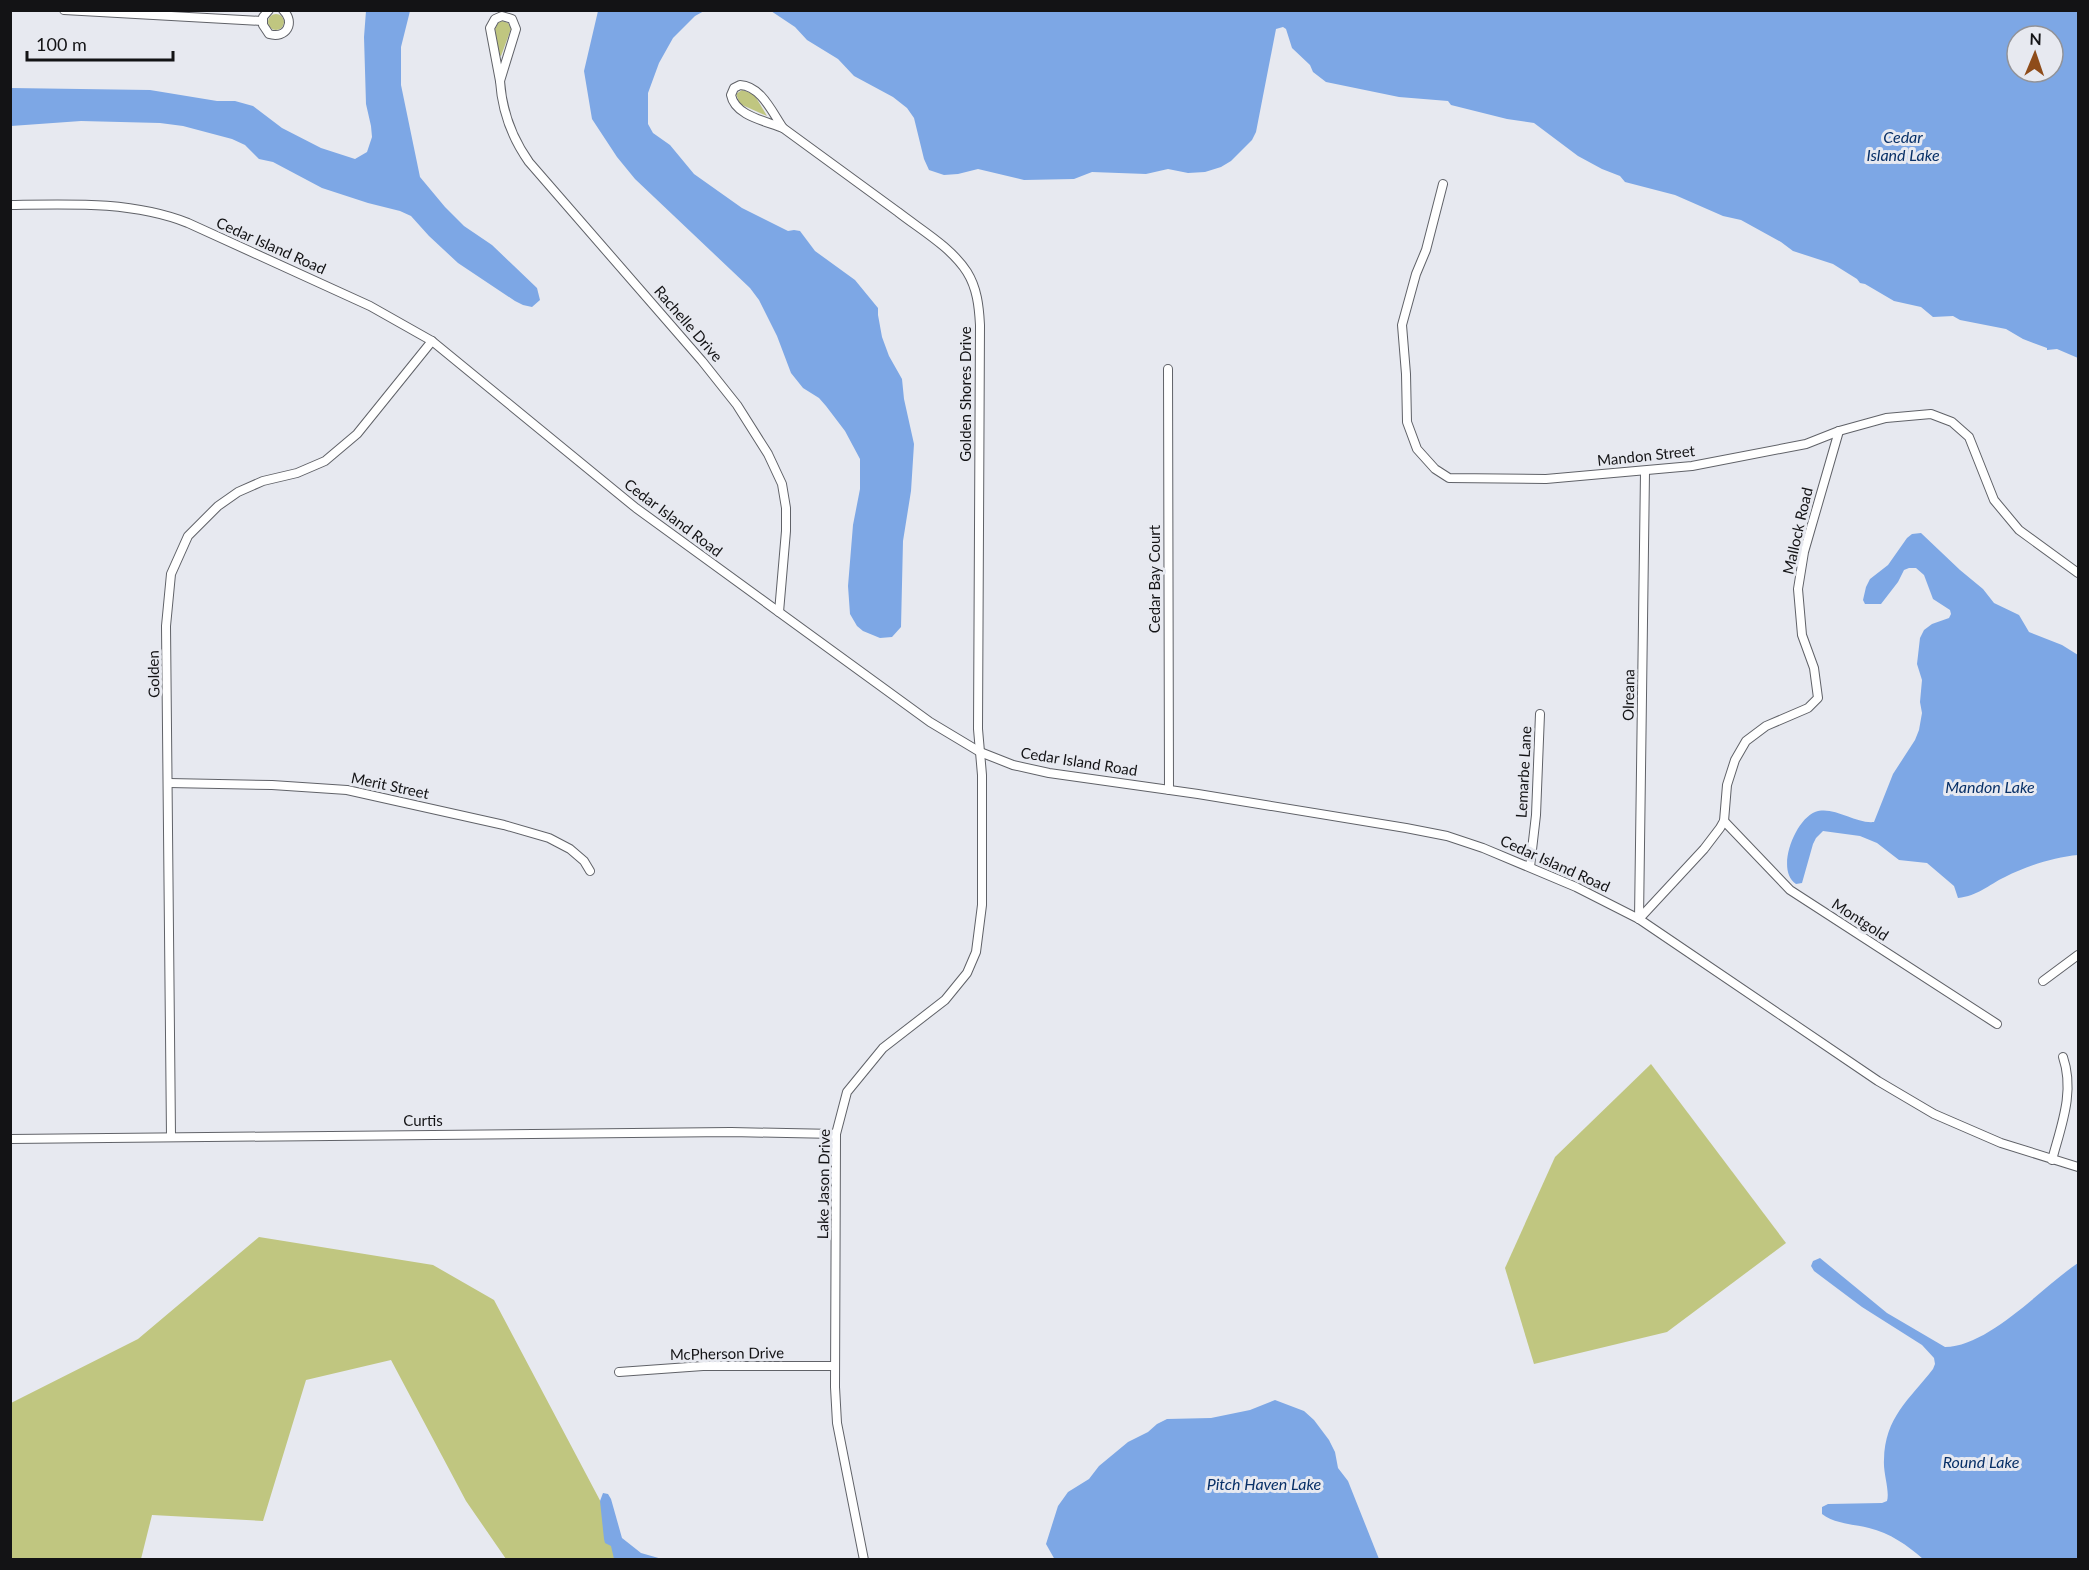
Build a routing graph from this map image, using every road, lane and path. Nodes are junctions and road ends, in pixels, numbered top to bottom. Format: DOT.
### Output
graph roads {
  1 [pos="64,10"];
  2 [pos="269,10"];
  3 [pos="283,10"];
  4 [pos="262,21"];
  5 [pos="500,81"];
  6 [pos="783,128"];
  7 [pos="1443,184"];
  8 [pos="10,205"];
  9 [pos="432,341"];
  10 [pos="1168,369"];
  11 [pos="1839,431"];
  12 [pos="1645,472"];
  13 [pos="2079,573"];
  14 [pos="779,612"];
  15 [pos="1540,714"];
  16 [pos="980,752"];
  17 [pos="169,783"];
  18 [pos="1169,790"];
  19 [pos="1724,821"];
  20 [pos="1530,867"];
  21 [pos="590,871"];
  22 [pos="1639,919"];
  23 [pos="2079,955"];
  24 [pos="2043,981"];
  25 [pos="1997,1024"];
  26 [pos="2063,1057"];
  27 [pos="836,1134"];
  28 [pos="171,1136"];
  29 [pos="10,1138"];
  30 [pos="2052,1160"];
  31 [pos="2079,1167"];
  32 [pos="835,1366"];
  33 [pos="619,1372"];
  34 [pos="864,1560"];
  1 -- 4 [label="street"];
  2 -- 4 [label="street"];
  3 -- 4 [label="street"];
  5 -- 5 [label="street, Rachelle Drive"];
  5 -- 14 [label="street, Rachelle Drive"];
  6 -- 6 [label="street, Golden Shores Drive"];
  6 -- 16 [label="street, Golden Shores Drive"];
  7 -- 12 [label="street, Mandon Street"];
  8 -- 9 [label="street, Cedar Island Road"];
  9 -- 14 [label="street, Cedar Island Road"];
  9 -- 17 [label="street, Golden"];
  10 -- 18 [label="street, Cedar Bay Court"];
  11 -- 12 [label="street, Mandon Street"];
  11 -- 13 [label="street, Mandon Street"];
  11 -- 19 [label="street, Mallock Road"];
  12 -- 22 [label="street, Olreana"];
  14 -- 16 [label="street, Cedar Island Road"];
  15 -- 20 [label="street, Lemarbe Lane"];
  16 -- 18 [label="street, Cedar Island Road"];
  16 -- 27 [label="street, Lake Jason Drive"];
  17 -- 21 [label="street, Merit Street"];
  17 -- 28 [label="street, Golden"];
  18 -- 20 [label="street, Cedar Island Road"];
  19 -- 22 [label="street"];
  19 -- 25 [label="street, Montgold"];
  20 -- 22 [label="street, Cedar Island Road"];
  22 -- 30 [label="street, Cedar Island Road"];
  23 -- 24 [label="street"];
  26 -- 30 [label="street"];
  27 -- 28 [label="street, Curtis"];
  27 -- 32 [label="street, Lake Jason Drive"];
  28 -- 29 [label="street, Curtis"];
  30 -- 31 [label="street, Cedar Island Road"];
  32 -- 33 [label="street, McPherson Drive"];
  32 -- 34 [label="street, Lake Jason Drive"];
}
